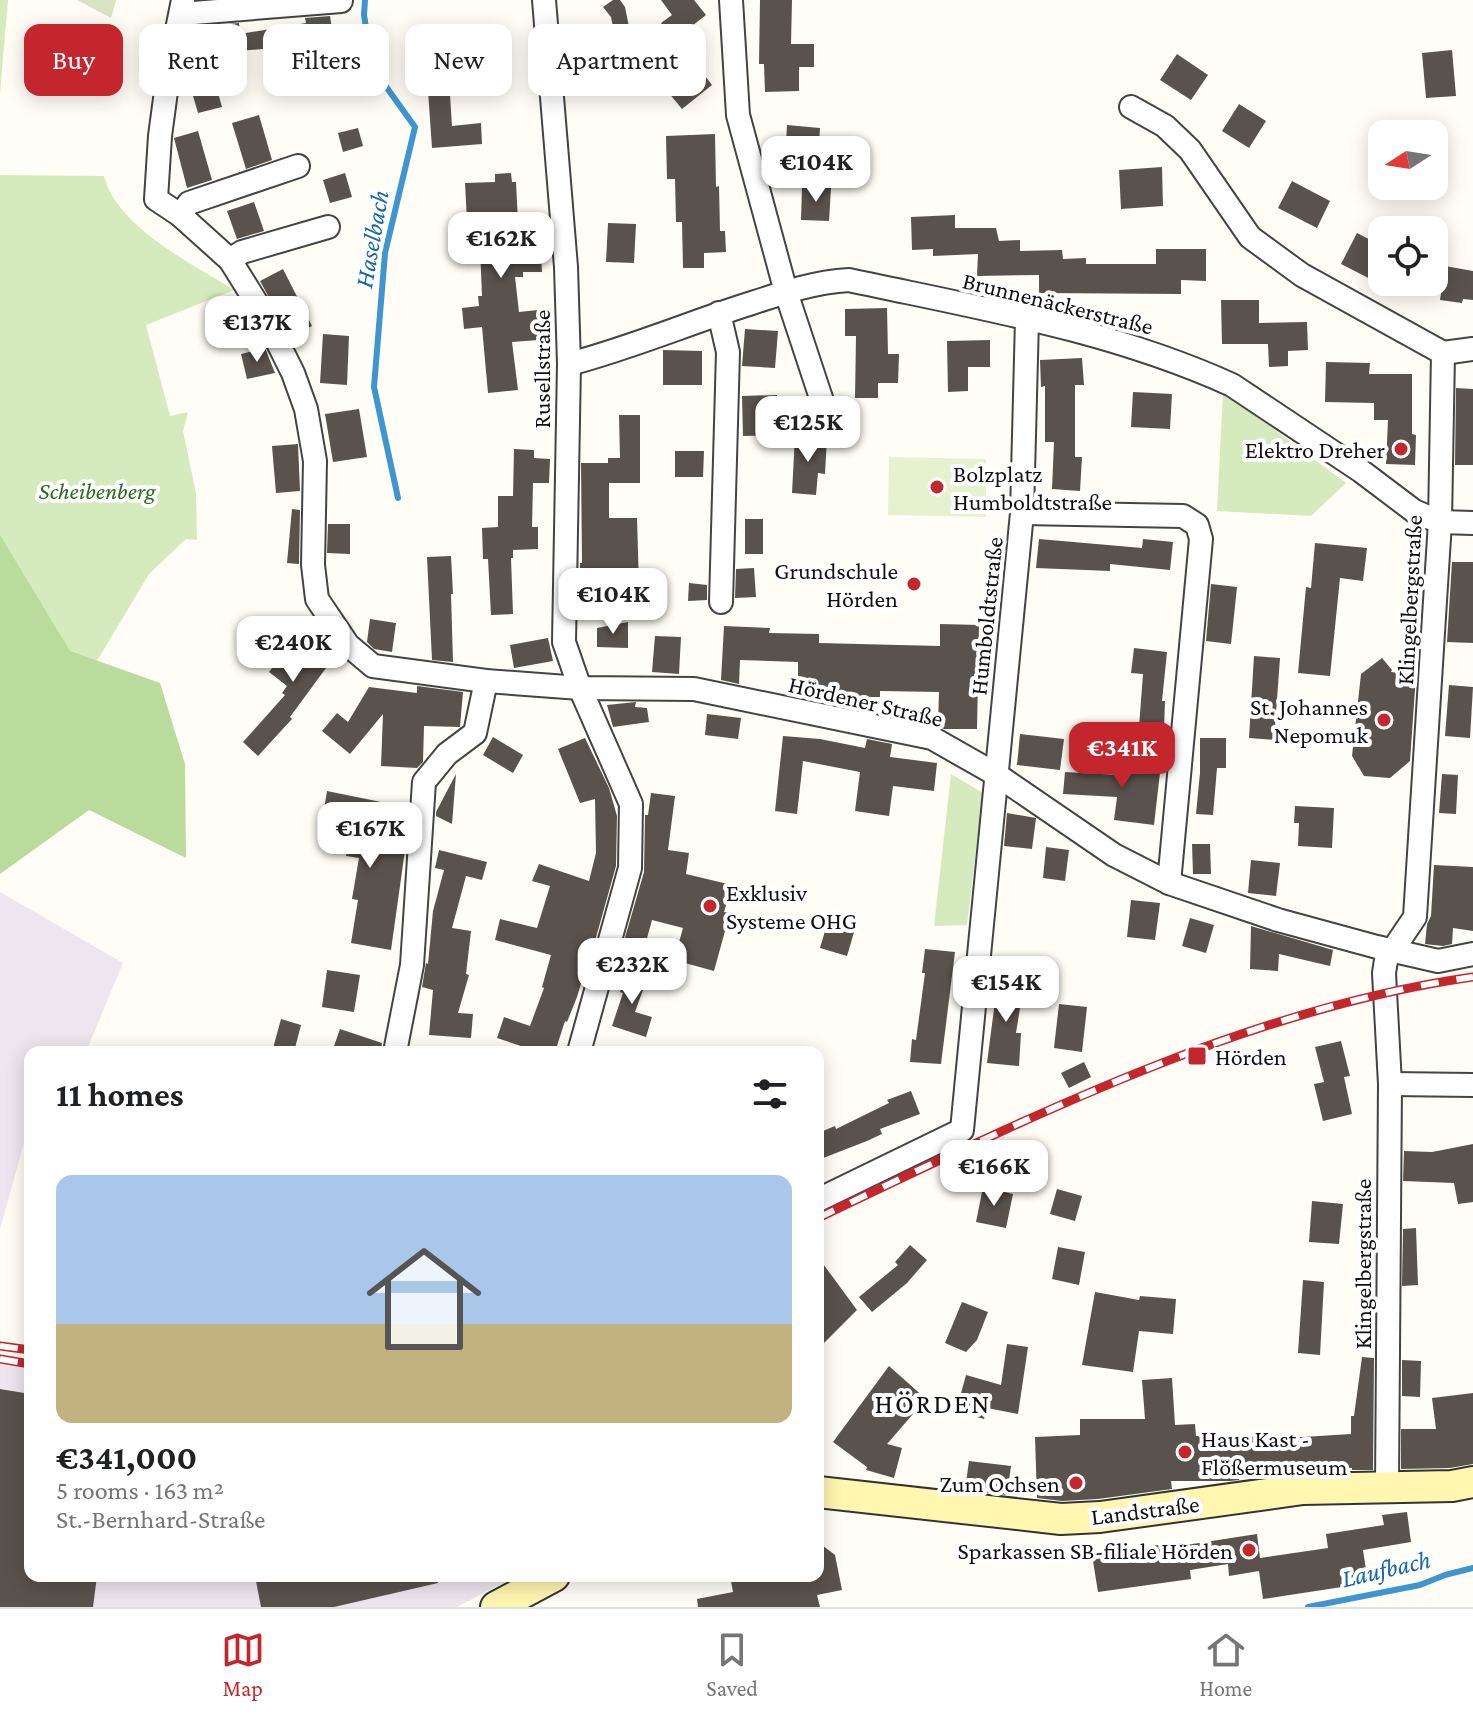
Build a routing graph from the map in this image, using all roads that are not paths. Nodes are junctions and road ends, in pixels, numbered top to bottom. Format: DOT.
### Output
graph roads {
  1 [pos="544,0"];
  2 [pos="731,0"];
  3 [pos="341,1"];
  4 [pos="182,7"];
  5 [pos="1131,107"];
  6 [pos="298,166"];
  7 [pos="180,215"];
  8 [pos="328,227"];
  9 [pos="230,260"];
  10 [pos="786,292"];
  11 [pos="719,313"];
  12 [pos="1027,319"];
  13 [pos="1473,349"];
  14 [pos="1443,353"];
  15 [pos="569,364"];
  16 [pos="822,401"];
  17 [pos="1022,513"];
  18 [pos="1440,522"];
  19 [pos="1473,523"];
  20 [pos="721,602"];
  21 [pos="486,681"];
  22 [pos="580,688"];
  23 [pos="997,775"];
  24 [pos="1169,883"];
  25 [pos="1393,950"];
  26 [pos="1473,954"];
  27 [pos="396,1046"];
  28 [pos="581,1046"];
  29 [pos="1390,1084"];
  30 [pos="1473,1085"];
  31 [pos="824,1197"];
  32 [pos="1473,1482"];
  33 [pos="1387,1486"];
  34 [pos="824,1493"];
  35 [pos="543,1582"];
  36 [pos="496,1607"];
  1 -- 15 [label="street, Rusellstraße"];
  2 -- 10 [label="street"];
  3 -- 4 [label="street"];
  4 -- 7 [label="street, Hördener Straße"];
  5 -- 14 [label="street"];
  6 -- 7 [label="street"];
  7 -- 9 [label="street, Hördener Straße"];
  8 -- 9 [label="street"];
  9 -- 21 [label="street, Hördener Straße"];
  10 -- 11 [label="street, Brunnenäckerstraße"];
  10 -- 12 [label="street, Brunnenäckerstraße"];
  10 -- 16 [label="street"];
  11 -- 15 [label="street, Brunnenäckerstraße"];
  11 -- 20 [label="street"];
  12 -- 17 [label="street, Humboldtstraße"];
  12 -- 18 [label="street, Brunnenäckerstraße"];
  13 -- 14 [label="street"];
  14 -- 18 [label="street, Klingelbergstraße"];
  15 -- 22 [label="street, Rusellstraße"];
  17 -- 23 [label="street, Humboldtstraße"];
  17 -- 24 [label="street"];
  18 -- 19 [label="street"];
  18 -- 25 [label="street, Klingelbergstraße"];
  21 -- 22 [label="street, Hördener Straße"];
  21 -- 27 [label="street"];
  22 -- 23 [label="street, Hördener Straße"];
  22 -- 28 [label="street"];
  23 -- 24 [label="street, Hördener Straße"];
  23 -- 31 [label="street, Humboldtstraße"];
  24 -- 25 [label="street, Hördener Straße"];
  25 -- 26 [label="street, Hördener Straße"];
  25 -- 29 [label="street, Klingelbergstraße"];
  29 -- 30 [label="street"];
  29 -- 33 [label="street, Klingelbergstraße"];
  32 -- 33 [label="street, Landstraße"];
  33 -- 34 [label="street, Landstraße"];
  35 -- 36 [label="street"];
}
